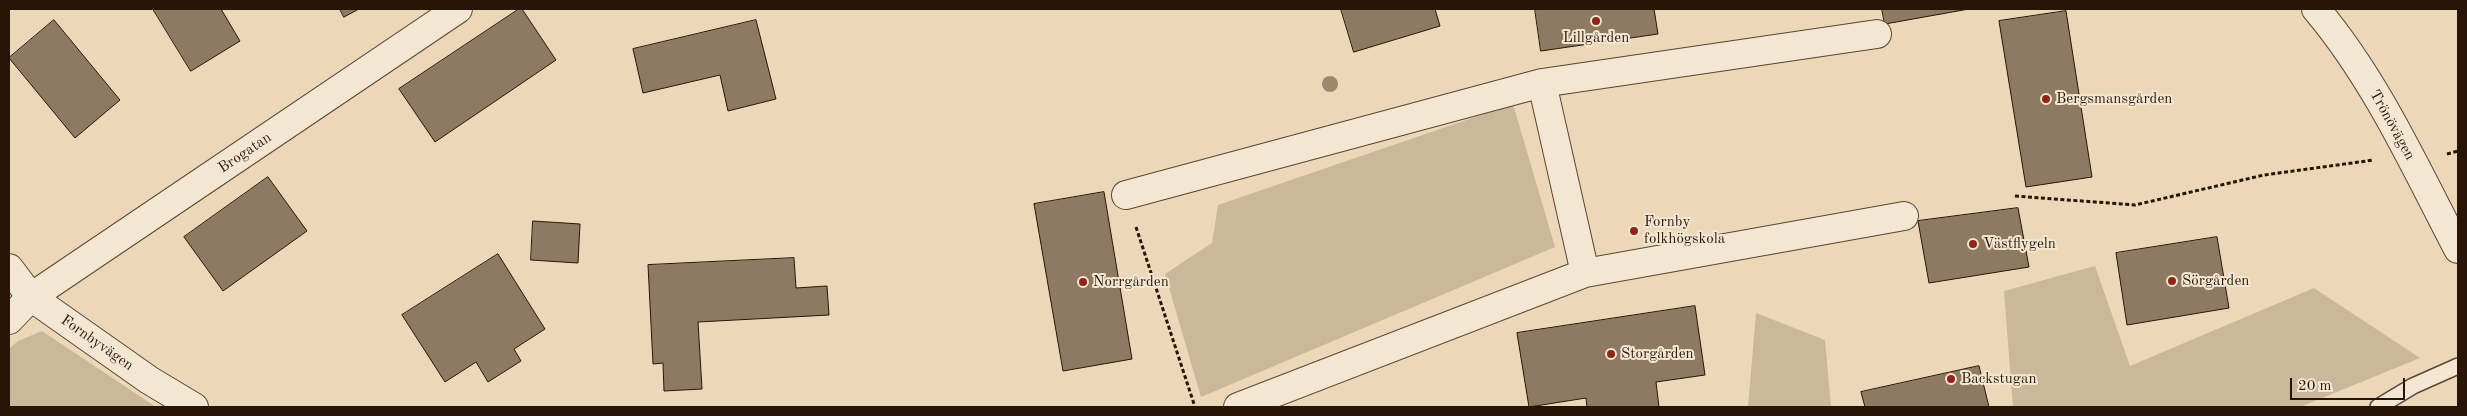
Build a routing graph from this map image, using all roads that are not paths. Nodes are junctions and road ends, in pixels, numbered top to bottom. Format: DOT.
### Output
graph roads {
  1 [pos="458,9"];
  2 [pos="2316,9"];
  3 [pos="1877,34"];
  4 [pos="1542,83"];
  5 [pos="1126,195"];
  6 [pos="1904,216"];
  7 [pos="2458,249"];
  8 [pos="9,268"];
  9 [pos="1585,273"];
  10 [pos="31,297"];
  11 [pos="9,320"];
  12 [pos="2458,366"];
  13 [pos="194,407"];
  14 [pos="1238,407"];
  15 [pos="2378,407"];
  1 -- 10 [label="street, Brogatan"];
  2 -- 7 [label="street, Trönövägen"];
  3 -- 4 [label="street"];
  4 -- 5 [label="street"];
  4 -- 9 [label="street"];
  6 -- 9 [label="street"];
  8 -- 10 [label="street, Fornbyvägen"];
  9 -- 14 [label="street"];
  10 -- 11 [label="street, Brogatan"];
  10 -- 13 [label="street, Fornbyvägen"];
  12 -- 15 [label="lane"];
}
